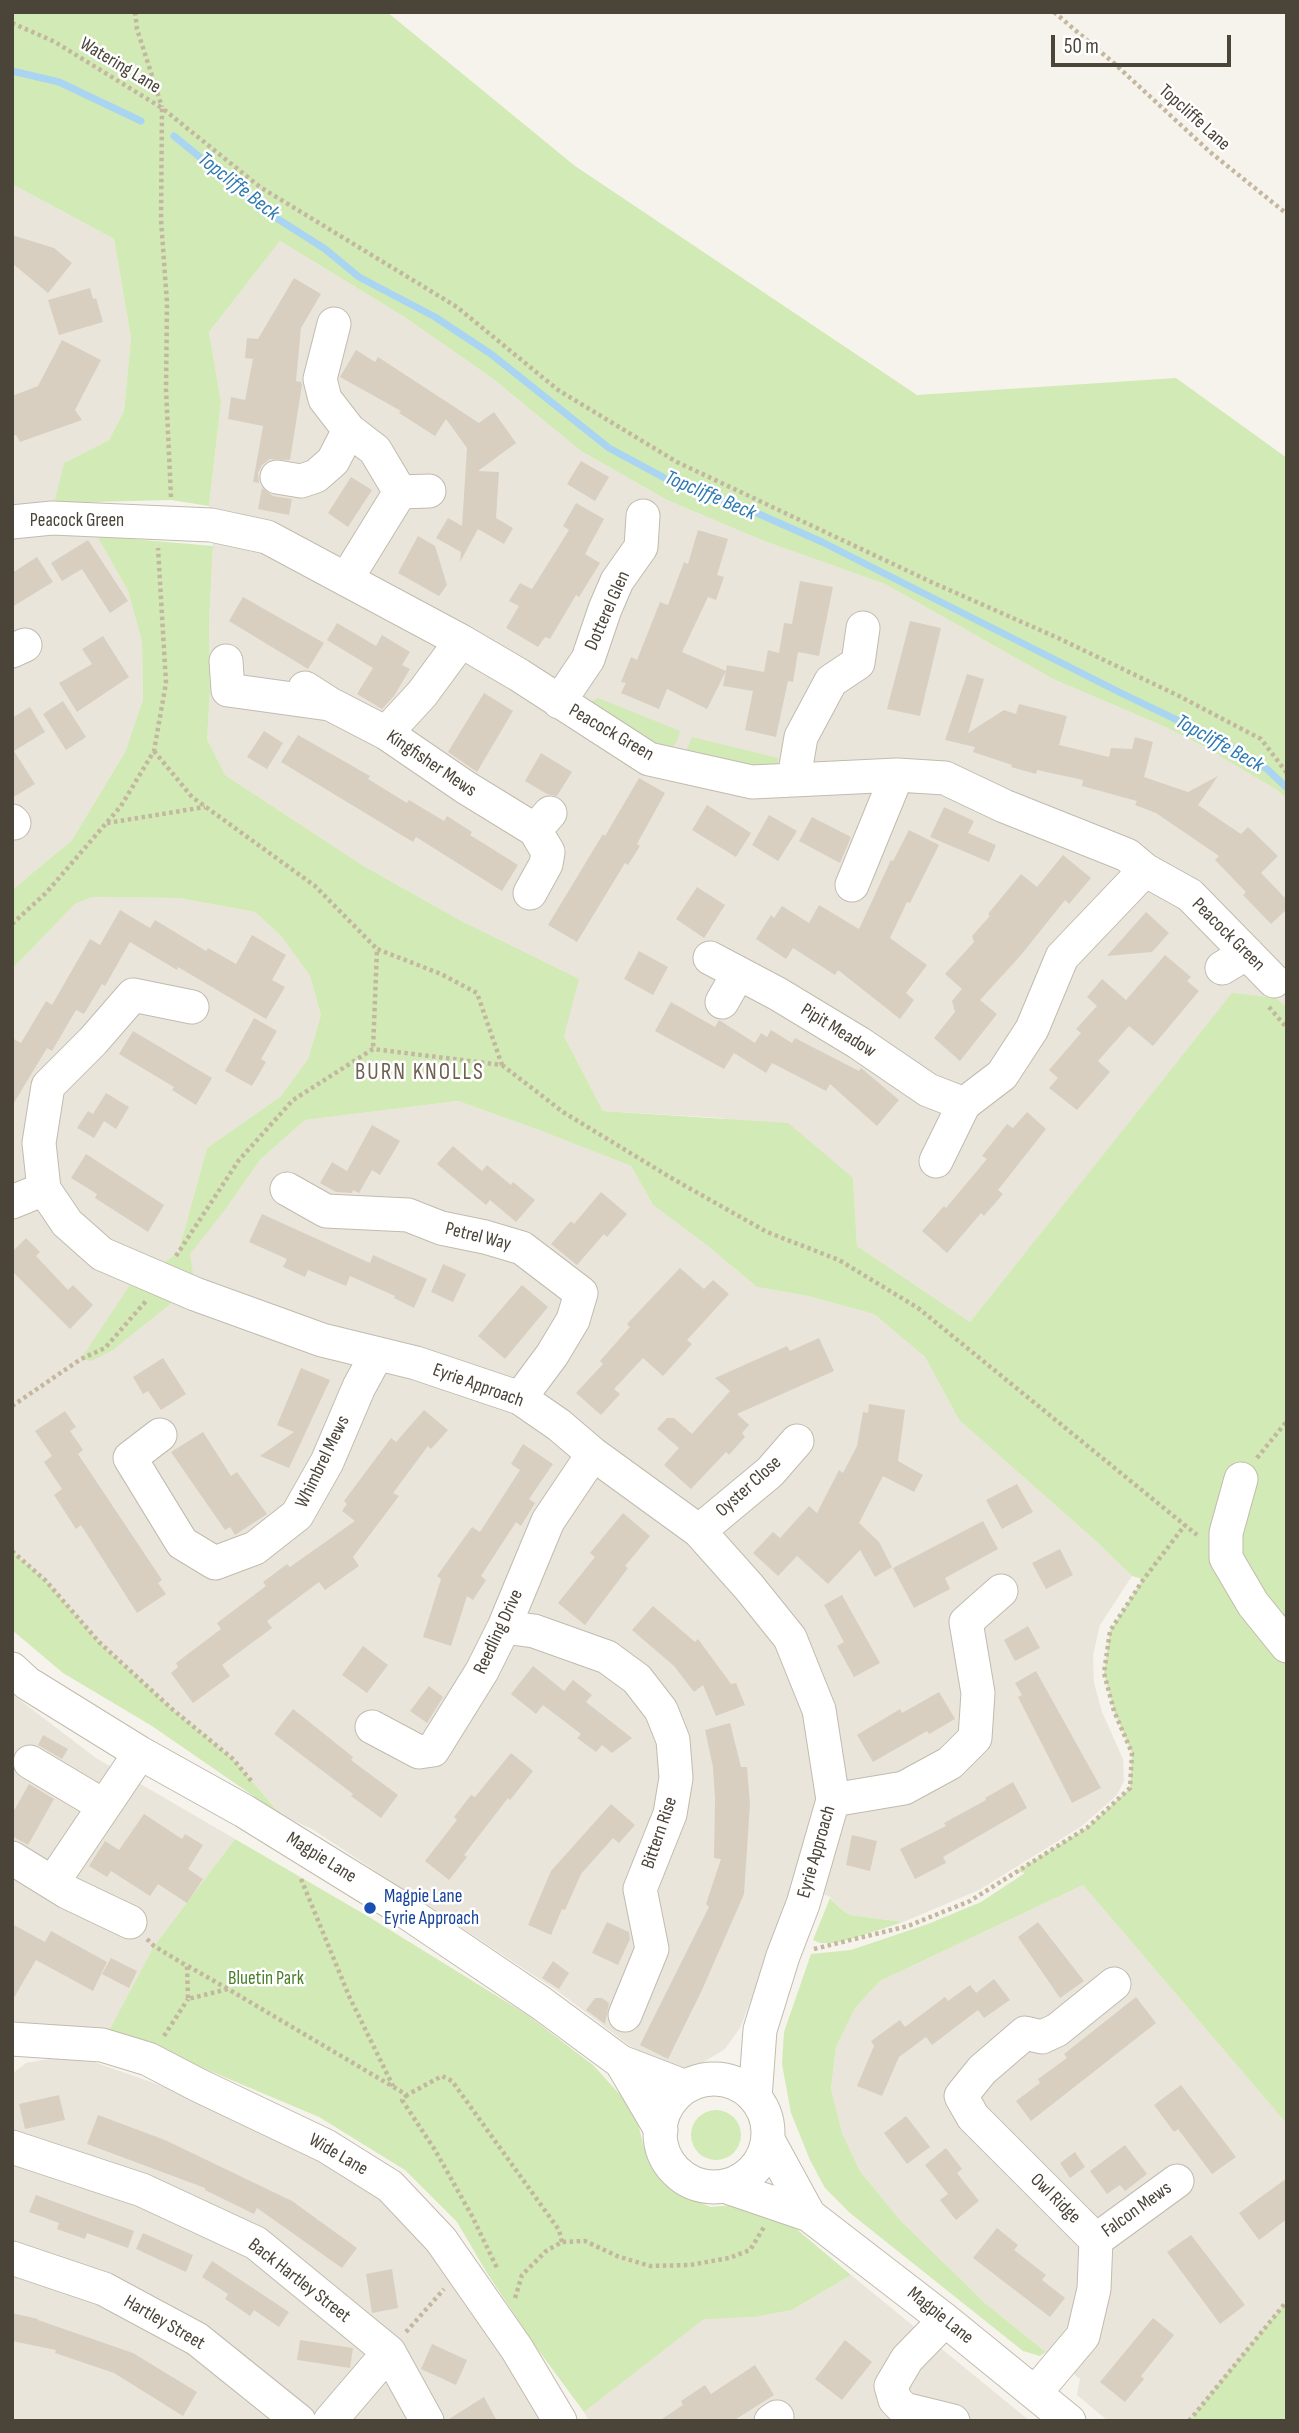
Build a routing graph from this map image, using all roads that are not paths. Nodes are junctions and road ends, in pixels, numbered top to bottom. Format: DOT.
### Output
graph roads {
  1 [pos="334,324"];
  2 [pos="349,430"];
  3 [pos="277,477"];
  4 [pos="643,516"];
  5 [pos="12,522"];
  6 [pos="347,578"];
  7 [pos="863,628"];
  8 [pos="461,640"];
  9 [pos="226,661"];
  10 [pos="559,702"];
  11 [pos="386,733"];
  12 [pos="897,775"];
  13 [pos="794,778"];
  14 [pos="1145,870"];
  15 [pos="852,885"];
  16 [pos="530,892"];
  17 [pos="710,958"];
  18 [pos="738,974"];
  19 [pos="1274,981"];
  20 [pos="722,1002"];
  21 [pos="192,1007"];
  22 [pos="964,1104"];
  23 [pos="936,1161"];
  24 [pos="44,1189"];
  25 [pos="287,1189"];
  26 [pos="12,1202"];
  27 [pos="377,1354"];
  28 [pos="520,1398"];
  29 [pos="160,1436"];
  30 [pos="797,1441"];
  31 [pos="593,1454"];
  32 [pos="1241,1479"];
  33 [pos="699,1531"];
  34 [pos="1001,1591"];
  35 [pos="504,1627"];
  36 [pos="1287,1646"];
  37 [pos="12,1669"];
  38 [pos="372,1727"];
  39 [pos="140,1753"];
  40 [pos="30,1762"];
  41 [pos="833,1800"];
  42 [pos="104,1805"];
  43 [pos="12,1858"];
  44 [pos="53,1882"];
  45 [pos="130,1922"];
  46 [pos="1114,1984"];
  47 [pos="625,2015"];
  48 [pos="760,2030"];
  49 [pos="12,2039"];
  50 [pos="621,2062"];
  51 [pos="718,2079"];
  52 [pos="686,2087"];
  53 [pos="755,2098"];
  54 [pos="661,2130"];
  55 [pos="768,2140"];
  56 [pos="12,2147"];
  57 [pos="1177,2180"];
  58 [pos="724,2186"];
  59 [pos="795,2210"];
  60 [pos="1096,2240"];
  61 [pos="12,2258"];
  62 [pos="945,2320"];
  63 [pos="389,2353"];
  64 [pos="1035,2393"];
  65 [pos="299,2421"];
  66 [pos="330,2421"];
  67 [pos="427,2421"];
  68 [pos="560,2421"];
  69 [pos="953,2421"];
  70 [pos="1069,2421"];
  1 -- 2 [label="street"];
  2 -- 3 [label="street"];
  2 -- 6 [label="street"];
  4 -- 10 [label="street, Dotterel Glen"];
  5 -- 6 [label="street, Peacock Green"];
  6 -- 8 [label="street, Peacock Green"];
  7 -- 13 [label="street"];
  8 -- 10 [label="street, Peacock Green"];
  8 -- 11 [label="street"];
  9 -- 11 [label="street, Kingfisher Mews"];
  10 -- 13 [label="street, Peacock Green"];
  11 -- 16 [label="street, Kingfisher Mews"];
  12 -- 13 [label="street, Peacock Green"];
  12 -- 14 [label="street, Peacock Green"];
  12 -- 15 [label="street"];
  14 -- 19 [label="street, Peacock Green"];
  14 -- 22 [label="street"];
  17 -- 18 [label="street, Pipit Meadow"];
  18 -- 20 [label="street"];
  18 -- 22 [label="street, Pipit Meadow"];
  21 -- 24 [label="street, Eyrie Approach"];
  22 -- 23 [label="street"];
  24 -- 26 [label="street"];
  24 -- 27 [label="street, Eyrie Approach"];
  25 -- 28 [label="street, Petrel Way"];
  27 -- 28 [label="street, Eyrie Approach"];
  27 -- 29 [label="street, Whimbrel Mews"];
  28 -- 31 [label="street, Eyrie Approach"];
  30 -- 33 [label="street, Oyster Close"];
  31 -- 33 [label="street, Eyrie Approach"];
  31 -- 35 [label="street, Reedling Drive"];
  32 -- 36 [label="street"];
  33 -- 41 [label="street, Eyrie Approach"];
  34 -- 41 [label="street"];
  35 -- 38 [label="street, Reedling Drive"];
  35 -- 47 [label="street, Bittern Rise"];
  37 -- 39 [label="street, Magpie Lane"];
  39 -- 42 [label="street"];
  39 -- 50 [label="street, Magpie Lane"];
  40 -- 42 [label="street"];
  41 -- 48 [label="street, Eyrie Approach"];
  42 -- 44 [label="street"];
  43 -- 44 [label="street"];
  44 -- 45 [label="street"];
  46 -- 60 [label="street, Owl Ridge"];
  48 -- 51 [label="street, Eyrie Approach"];
  48 -- 53 [label="street, Eyrie Approach"];
  49 -- 68 [label="street, Wide Lane"];
  50 -- 52 [label="street, Magpie Lane"];
  50 -- 54 [label="street, Magpie Lane"];
  51 -- 52 [label="street"];
  51 -- 53 [label="street"];
  52 -- 54 [label="street"];
  53 -- 55 [label="street"];
  54 -- 58 [label="street"];
  55 -- 58 [label="street"];
  55 -- 59 [label="street, Magpie Lane"];
  56 -- 63 [label="street, Back Hartley Street"];
  57 -- 60 [label="street, Falcon Mews"];
  58 -- 59 [label="street, Magpie Lane"];
  59 -- 62 [label="street, Magpie Lane"];
  60 -- 64 [label="street, Owl Ridge"];
  61 -- 65 [label="street, Hartley Street"];
  62 -- 64 [label="street, Magpie Lane"];
  62 -- 69 [label="street"];
  63 -- 66 [label="street"];
  63 -- 67 [label="street, Back Hartley Street"];
  64 -- 70 [label="street, Magpie Lane"];
}
